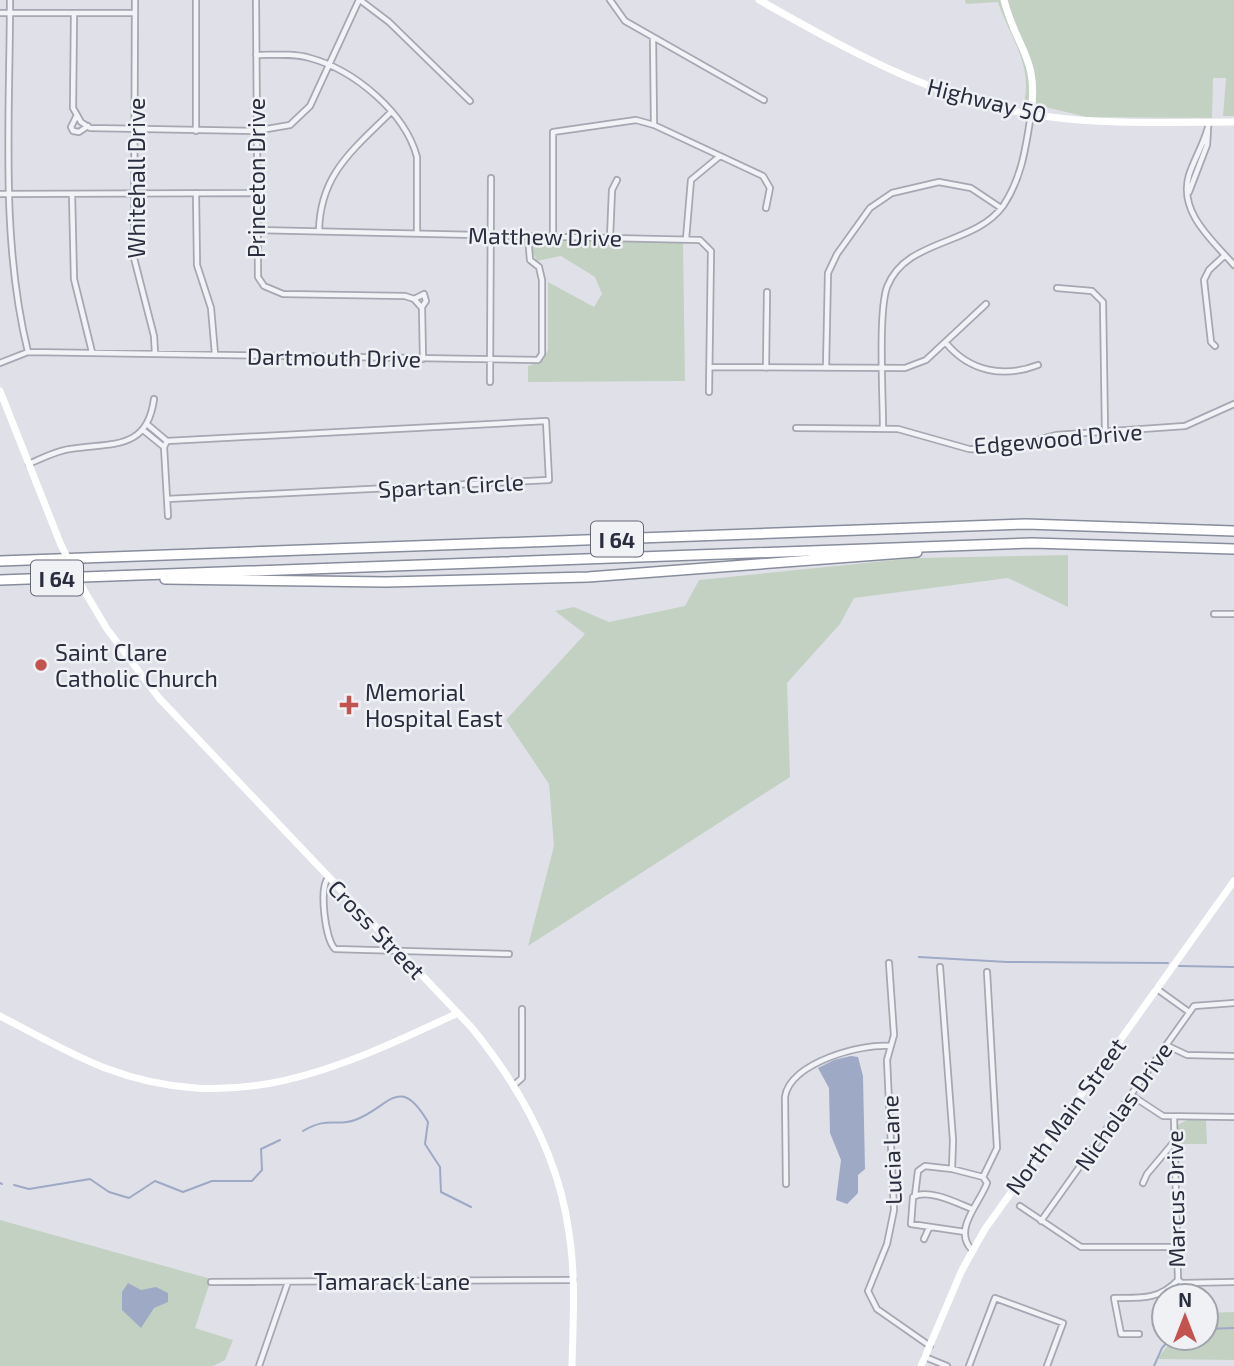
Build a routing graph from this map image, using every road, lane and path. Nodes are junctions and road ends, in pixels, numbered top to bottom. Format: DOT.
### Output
graph roads {
  1 [pos="10,0"];
  2 [pos="135,0"];
  3 [pos="196,0"];
  4 [pos="256,0"];
  5 [pos="359,0"];
  6 [pos="610,0"];
  7 [pos="759,0"];
  8 [pos="1004,0"];
  9 [pos="0,13"];
  10 [pos="10,13"];
  11 [pos="135,13"];
  12 [pos="74,14"];
  13 [pos="653,37"];
  14 [pos="256,55"];
  15 [pos="330,64"];
  16 [pos="764,100"];
  17 [pos="470,101"];
  18 [pos="391,112"];
  19 [pos="1031,114"];
  20 [pos="77,115"];
  21 [pos="1234,122"];
  22 [pos="654,125"];
  23 [pos="1208,125"];
  24 [pos="88,126"];
  25 [pos="136,130"];
  26 [pos="196,131"];
  27 [pos="255,131"];
  28 [pos="721,155"];
  29 [pos="491,178"];
  30 [pos="617,180"];
  31 [pos="196,193"];
  32 [pos="0,194"];
  33 [pos="9,194"];
  34 [pos="72,194"];
  35 [pos="136,194"];
  36 [pos="255,194"];
  37 [pos="766,208"];
  38 [pos="1002,208"];
  39 [pos="256,230"];
  40 [pos="319,232"];
  41 [pos="417,233"];
  42 [pos="491,235"];
  43 [pos="528,236"];
  44 [pos="553,236"];
  45 [pos="610,238"];
  46 [pos="687,239"];
  47 [pos="1225,255"];
  48 [pos="1234,265"];
  49 [pos="1057,288"];
  50 [pos="767,292"];
  51 [pos="414,299"];
  52 [pos="986,304"];
  53 [pos="422,307"];
  54 [pos="946,342"];
  55 [pos="1215,346"];
  56 [pos="28,352"];
  57 [pos="92,352"];
  58 [pos="155,353"];
  59 [pos="215,354"];
  60 [pos="423,359"];
  61 [pos="490,360"];
  62 [pos="0,363"];
  63 [pos="1038,365"];
  64 [pos="710,368"];
  65 [pos="766,368"];
  66 [pos="826,368"];
  67 [pos="884,369"];
  68 [pos="490,382"];
  69 [pos="0,391"];
  70 [pos="709,392"];
  71 [pos="153,399"];
  72 [pos="1234,404"];
  73 [pos="148,425"];
  74 [pos="883,427"];
  75 [pos="796,428"];
  76 [pos="144,430"];
  77 [pos="1105,431"];
  78 [pos="167,441"];
  79 [pos="164,447"];
  80 [pos="29,464"];
  81 [pos="167,499"];
  82 [pos="168,516"];
  83 [pos="1234,531"];
  84 [pos="1069,543"];
  85 [pos="1234,549"];
  86 [pos="0,561"];
  87 [pos="115,576"];
  88 [pos="0,580"];
  89 [pos="1214,614"];
  90 [pos="1234,614"];
  91 [pos="328,878"];
  92 [pos="1234,881"];
  93 [pos="399,951"];
  94 [pos="509,954"];
  95 [pos="889,963"];
  96 [pos="940,967"];
  97 [pos="987,972"];
  98 [pos="1157,989"];
  99 [pos="1234,1003"];
  100 [pos="522,1009"];
  101 [pos="1189,1012"];
  102 [pos="458,1013"];
  103 [pos="0,1016"];
  104 [pos="1166,1045"];
  105 [pos="891,1046"];
  106 [pos="1234,1056"];
  107 [pos="513,1085"];
  108 [pos="1131,1095"];
  109 [pos="1174,1117"];
  110 [pos="1234,1117"];
  111 [pos="1174,1142"];
  112 [pos="952,1169"];
  113 [pos="983,1177"];
  114 [pos="1143,1183"];
  115 [pos="786,1184"];
  116 [pos="915,1195"];
  117 [pos="1020,1206"];
  118 [pos="972,1209"];
  119 [pos="1041,1221"];
  120 [pos="911,1224"];
  121 [pos="904,1228"];
  122 [pos="929,1228"];
  123 [pos="948,1230"];
  124 [pos="965,1232"];
  125 [pos="924,1239"];
  126 [pos="944,1240"];
  127 [pos="1175,1247"];
  128 [pos="972,1250"];
  129 [pos="573,1280"];
  130 [pos="1178,1280"];
  131 [pos="211,1282"];
  132 [pos="288,1282"];
  133 [pos="1234,1282"];
  134 [pos="1139,1334"];
  135 [pos="930,1346"];
  136 [pos="925,1357"];
  137 [pos="259,1366"];
  138 [pos="572,1366"];
  139 [pos="921,1366"];
  140 [pos="947,1366"];
  141 [pos="969,1366"];
  142 [pos="1046,1366"];
  1 -- 10 [label="street"];
  2 -- 11 [label="street, Whitehall Drive"];
  3 -- 26 [label="street"];
  4 -- 14 [label="street, Princeton Drive"];
  5 -- 15 [label="street"];
  5 -- 17 [label="street"];
  6 -- 13 [label="street"];
  7 -- 19 [label="main road, Highway 50"];
  8 -- 19 [label="main road"];
  9 -- 10 [label="street"];
  10 -- 12 [label="street"];
  10 -- 33 [label="street"];
  11 -- 12 [label="street"];
  11 -- 25 [label="street, Whitehall Drive"];
  12 -- 20 [label="street"];
  13 -- 16 [label="street"];
  13 -- 22 [label="street"];
  14 -- 15 [label="street"];
  14 -- 27 [label="street, Princeton Drive"];
  15 -- 18 [label="street"];
  15 -- 27 [label="street"];
  18 -- 40 [label="street"];
  18 -- 41 [label="street"];
  19 -- 23 [label="main road, Highway 50"];
  19 -- 38 [label="street"];
  20 -- 24 [label="street"];
  20 -- 24 [label="street"];
  21 -- 23 [label="main road, Highway 50"];
  22 -- 28 [label="street"];
  22 -- 44 [label="street"];
  23 -- 47 [label="street"];
  24 -- 25 [label="street"];
  25 -- 26 [label="street"];
  25 -- 35 [label="street, Whitehall Drive"];
  26 -- 27 [label="street"];
  27 -- 36 [label="street, Princeton Drive"];
  28 -- 37 [label="street"];
  28 -- 46 [label="street"];
  29 -- 42 [label="street"];
  30 -- 45 [label="street"];
  31 -- 35 [label="street"];
  31 -- 36 [label="street"];
  31 -- 59 [label="street"];
  32 -- 33 [label="street"];
  33 -- 34 [label="street"];
  33 -- 56 [label="street"];
  34 -- 35 [label="street"];
  34 -- 57 [label="street"];
  35 -- 58 [label="street, Whitehall Drive"];
  36 -- 39 [label="street, Princeton Drive"];
  38 -- 66 [label="street"];
  38 -- 67 [label="street"];
  39 -- 40 [label="street, Matthew Drive"];
  39 -- 51 [label="street, Princeton Drive"];
  40 -- 41 [label="street, Matthew Drive"];
  41 -- 42 [label="street, Matthew Drive"];
  42 -- 43 [label="street, Matthew Drive"];
  42 -- 61 [label="street"];
  43 -- 44 [label="street, Matthew Drive"];
  43 -- 61 [label="street, Dartmouth Drive"];
  44 -- 45 [label="street, Matthew Drive"];
  45 -- 46 [label="street, Matthew Drive"];
  46 -- 64 [label="street"];
  47 -- 48 [label="street"];
  47 -- 55 [label="street"];
  49 -- 77 [label="street"];
  50 -- 65 [label="street"];
  51 -- 53 [label="street"];
  51 -- 53 [label="street"];
  52 -- 54 [label="street"];
  53 -- 60 [label="street"];
  54 -- 63 [label="street"];
  54 -- 67 [label="street"];
  56 -- 57 [label="street, Dartmouth Drive"];
  56 -- 62 [label="street, Dartmouth Drive"];
  57 -- 58 [label="street, Dartmouth Drive"];
  58 -- 59 [label="street, Dartmouth Drive"];
  59 -- 60 [label="street, Dartmouth Drive"];
  60 -- 61 [label="street, Dartmouth Drive"];
  61 -- 68 [label="street"];
  64 -- 65 [label="street"];
  64 -- 70 [label="street"];
  65 -- 66 [label="street"];
  66 -- 67 [label="street"];
  67 -- 74 [label="street"];
  69 -- 80 [label="main road, Cross Street"];
  71 -- 73 [label="street"];
  72 -- 77 [label="street, Edgewood Drive"];
  73 -- 76 [label="street"];
  73 -- 78 [label="street"];
  74 -- 75 [label="street, Edgewood Drive"];
  74 -- 77 [label="street, Edgewood Drive"];
  76 -- 79 [label="street"];
  76 -- 80 [label="street"];
  78 -- 79 [label="street"];
  78 -- 81 [label="street, Spartan Circle"];
  79 -- 81 [label="street"];
  80 -- 91 [label="main road, Cross Street, bridge"];
  81 -- 82 [label="street"];
  83 -- 86 [label="highway, I 64"];
  84 -- 85 [label="highway, I 64"];
  84 -- 87 [label="highway, I 64"];
  84 -- 87 [label="highway"];
  87 -- 88 [label="highway, I 64"];
  89 -- 90 [label="street"];
  91 -- 93 [label="main road, Cross Street"];
  91 -- 93 [label="street"];
  92 -- 98 [label="main road, North Main Street"];
  93 -- 94 [label="street"];
  93 -- 102 [label="main road, Cross Street"];
  95 -- 105 [label="street, Lucia Lane"];
  96 -- 112 [label="street"];
  97 -- 113 [label="street"];
  98 -- 101 [label="street"];
  98 -- 128 [label="main road, North Main Street"];
  99 -- 101 [label="street"];
  100 -- 107 [label="street"];
  101 -- 104 [label="street, Nicholas Drive"];
  102 -- 103 [label="main road"];
  102 -- 107 [label="main road, Cross Street"];
  104 -- 106 [label="street"];
  104 -- 108 [label="street, Nicholas Drive"];
  105 -- 115 [label="street"];
  105 -- 135 [label="street, Lucia Lane"];
  107 -- 129 [label="main road, Cross Street"];
  108 -- 109 [label="street"];
  108 -- 119 [label="street, Nicholas Drive"];
  109 -- 110 [label="street"];
  109 -- 111 [label="street, Marcus Drive"];
  111 -- 114 [label="street"];
  111 -- 127 [label="street, Marcus Drive"];
  112 -- 113 [label="street"];
  112 -- 116 [label="street"];
  113 -- 118 [label="street"];
  116 -- 118 [label="street"];
  116 -- 120 [label="street"];
  117 -- 119 [label="street"];
  118 -- 124 [label="street"];
  119 -- 127 [label="street"];
  120 -- 121 [label="street"];
  120 -- 122 [label="street"];
  122 -- 123 [label="street"];
  122 -- 125 [label="street"];
  123 -- 124 [label="street"];
  123 -- 126 [label="street"];
  124 -- 128 [label="street"];
  127 -- 130 [label="street, Marcus Drive"];
  128 -- 135 [label="main road, North Main Street"];
  129 -- 132 [label="street, Tamarack Lane"];
  129 -- 138 [label="main road, Cross Street"];
  130 -- 133 [label="street"];
  130 -- 134 [label="street"];
  131 -- 132 [label="street, Tamarack Lane"];
  132 -- 137 [label="street"];
  135 -- 136 [label="main road, North Main Street"];
  136 -- 139 [label="main road, North Main Street"];
  136 -- 140 [label="street"];
  141 -- 142 [label="street"];
}
